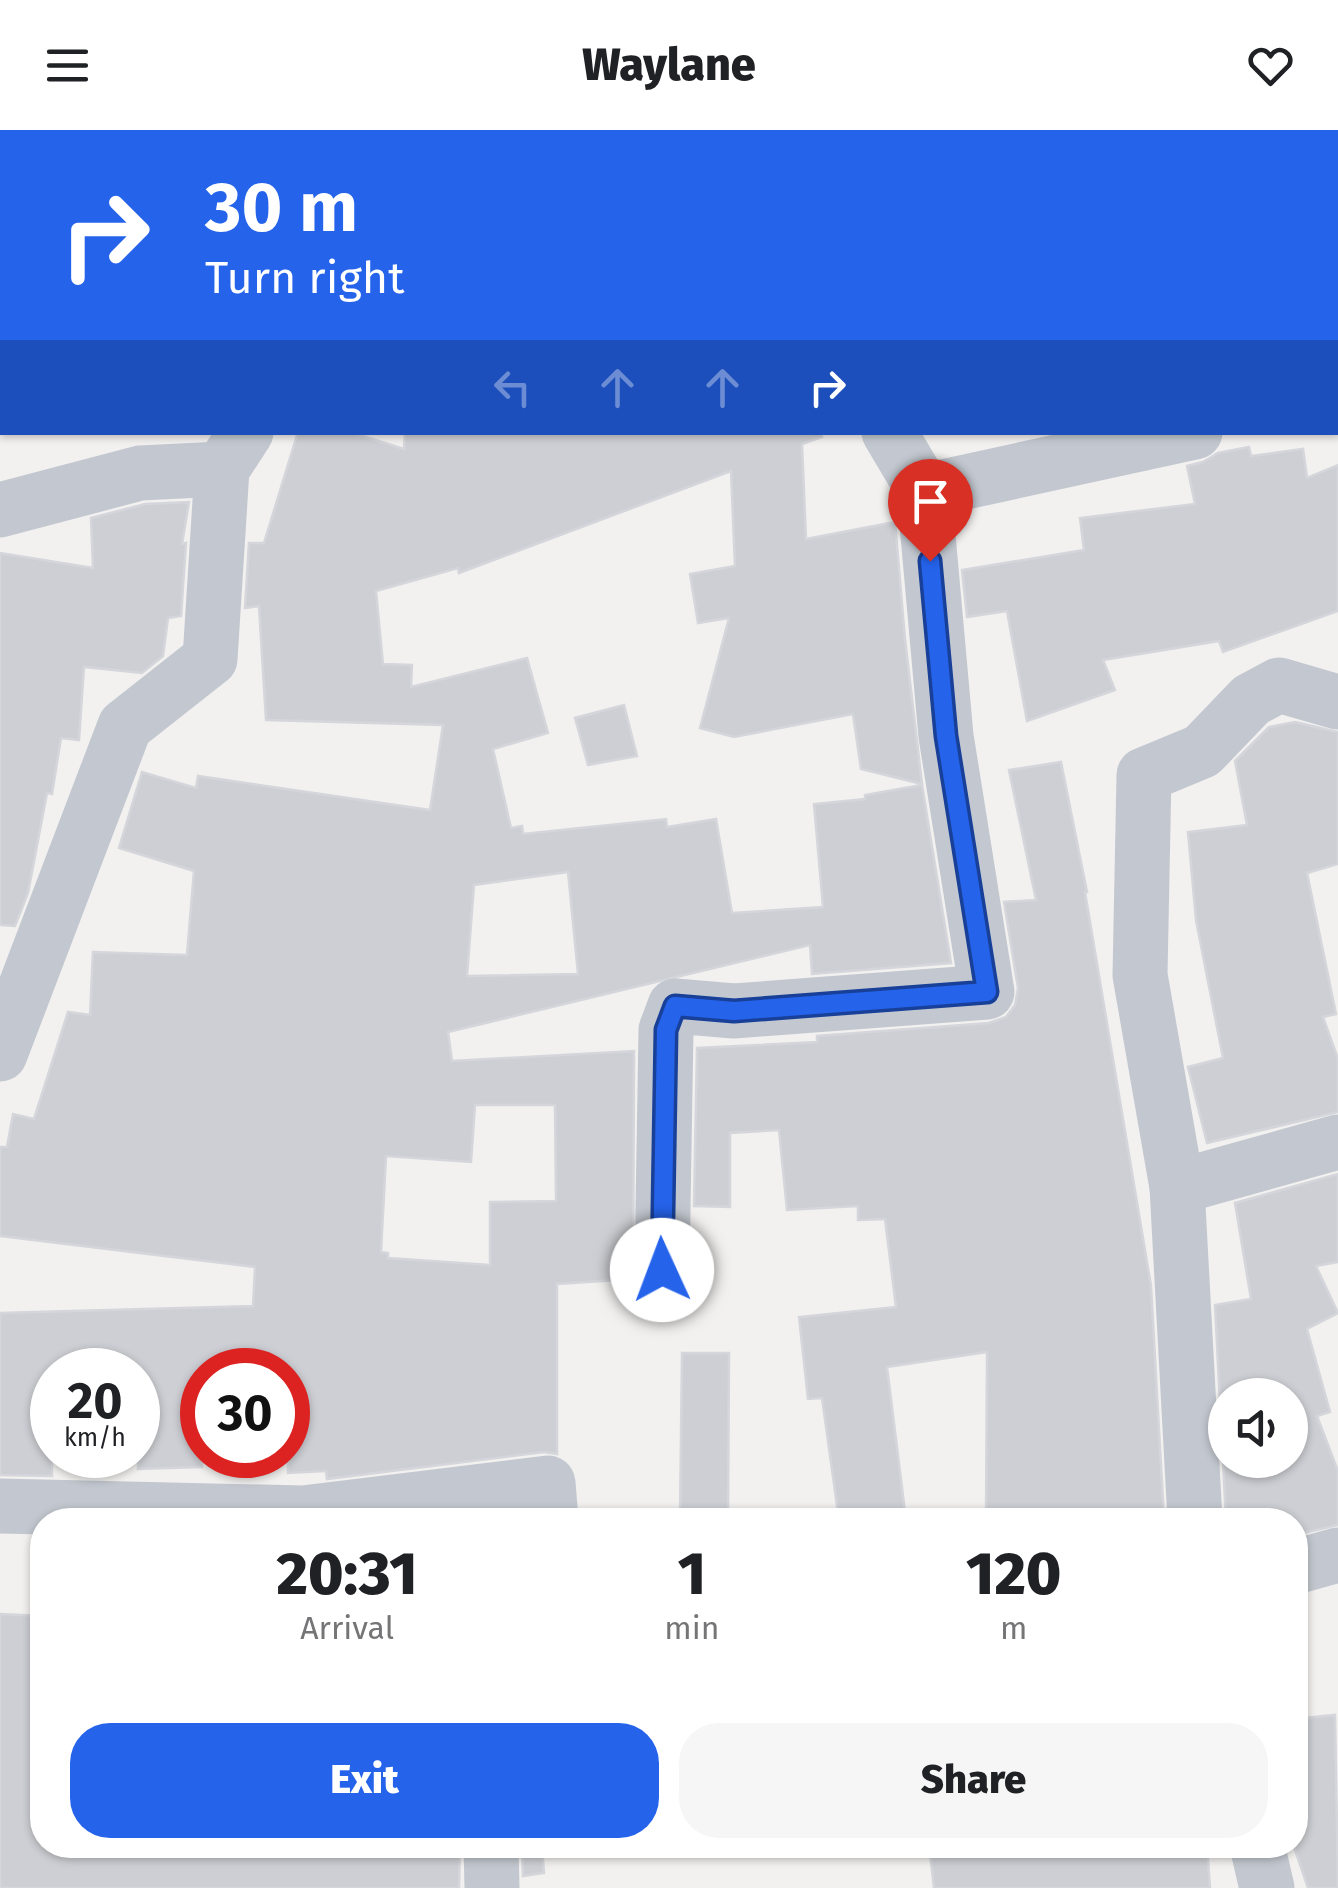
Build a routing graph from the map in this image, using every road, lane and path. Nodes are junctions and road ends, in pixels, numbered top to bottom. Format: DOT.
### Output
graph roads {
  1 [pos="891,435"];
  2 [pos="1181,435"];
  3 [pos="234,451"];
  4 [pos="924,491"];
  5 [pos="0,510"];
  6 [pos="1338,702"];
  7 [pos="0,1054"];
  8 [pos="1338,1142"];
  9 [pos="1177,1187"];
  10 [pos="662,1270"];
  11 [pos="0,1506"];
  12 [pos="87,1508"];
  13 [pos="344,1508"];
  14 [pos="551,1508"];
  15 [pos="1194,1508"];
  16 [pos="1338,1555"];
  17 [pos="1308,1563"];
  18 [pos="491,1858"];
  19 [pos="1260,1858"];
  20 [pos="492,1888"];
  21 [pos="1267,1888"];
  1 -- 4 [label="street"];
  2 -- 4 [label="street"];
  3 -- 5 [label="street"];
  3 -- 7 [label="street"];
  4 -- 10 [label="street"];
  6 -- 9 [label="street"];
  8 -- 9 [label="street"];
  9 -- 15 [label="street"];
  11 -- 12 [label="street"];
  13 -- 14 [label="street"];
  16 -- 17 [label="street"];
  18 -- 20 [label="street"];
  19 -- 21 [label="street"];
}
